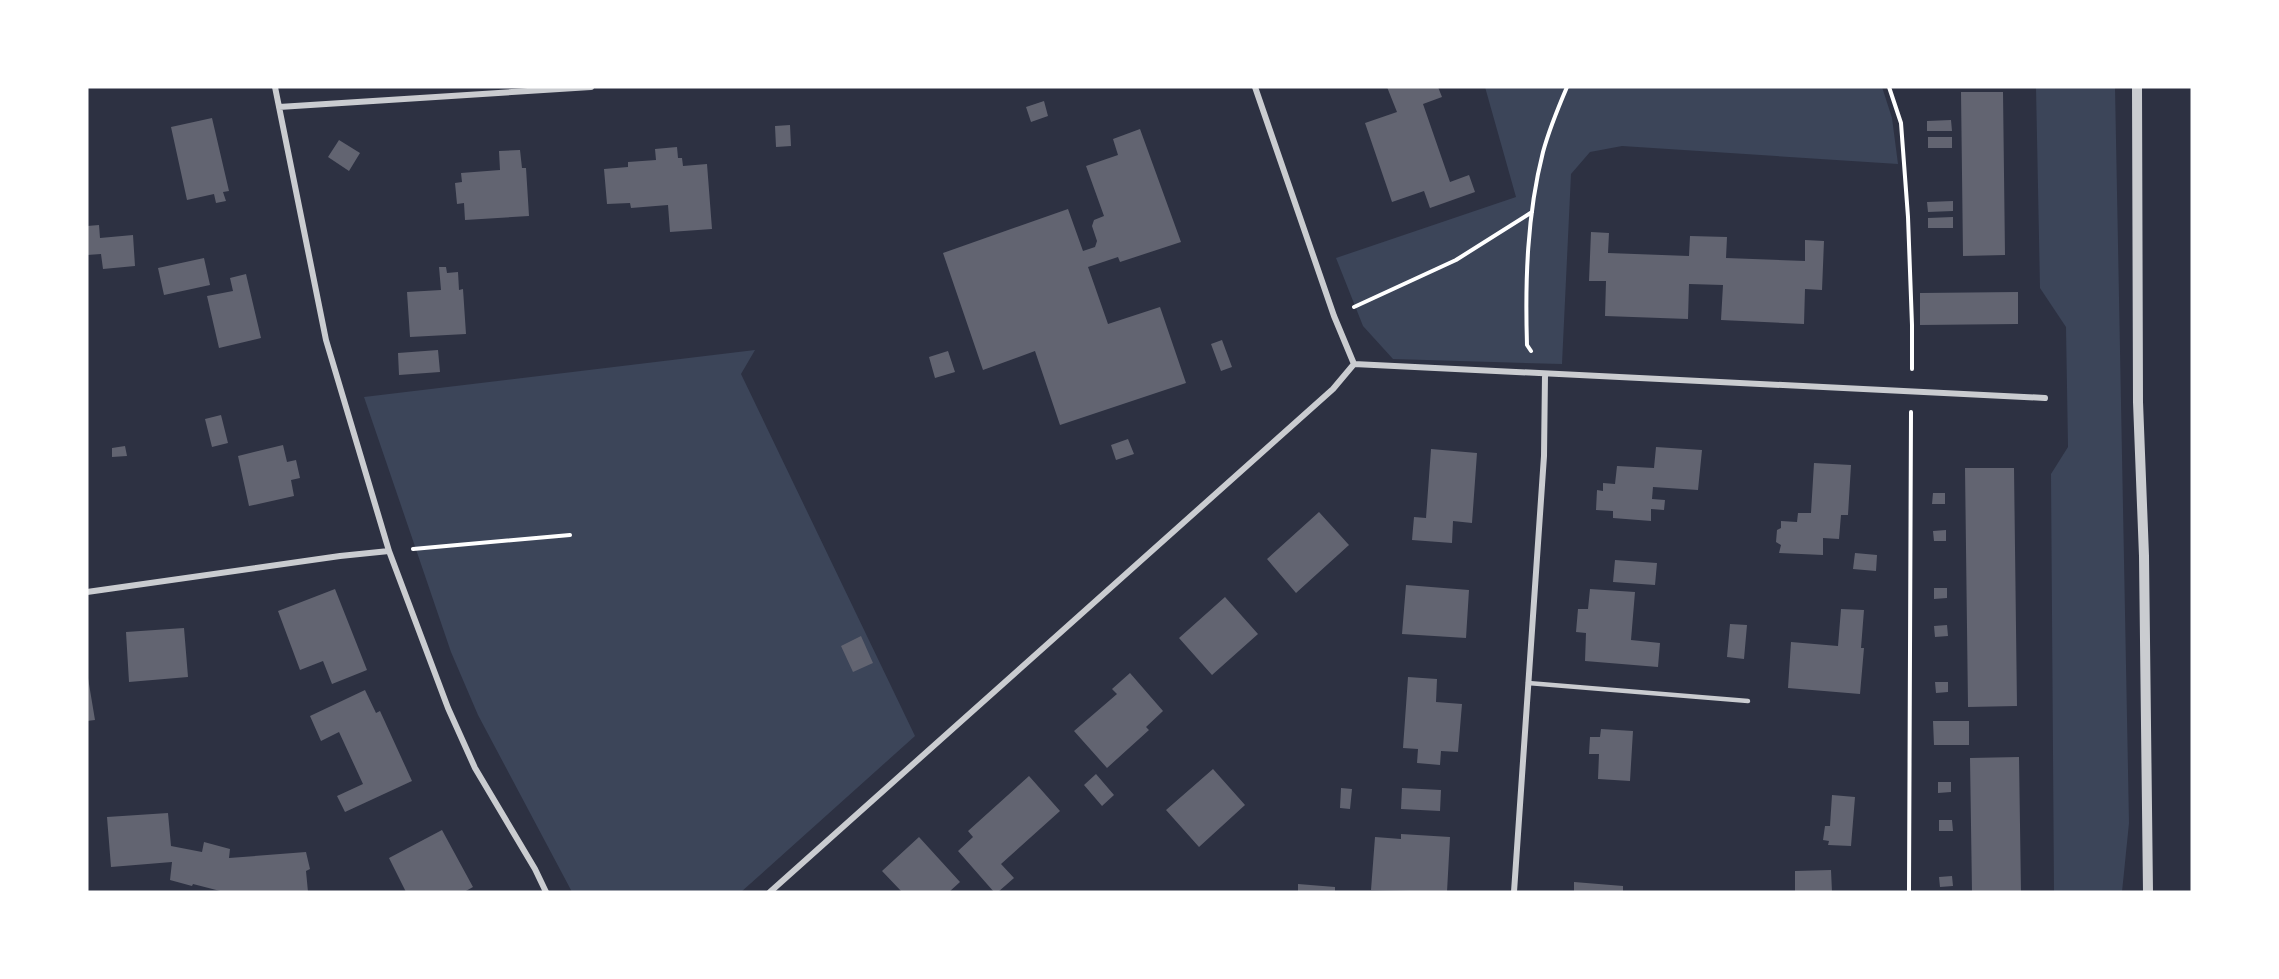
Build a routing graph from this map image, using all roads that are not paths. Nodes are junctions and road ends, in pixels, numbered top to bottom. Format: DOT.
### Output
graph roads {
  1 [pos="275,87"];
  2 [pos="591,87"];
  3 [pos="1255,87"];
  4 [pos="2137,87"];
  5 [pos="279,107"];
  6 [pos="1354,364"];
  7 [pos="1545,375"];
  8 [pos="2045,398"];
  9 [pos="389,551"];
  10 [pos="87,592"];
  11 [pos="1528,683"];
  12 [pos="1748,702"];
  13 [pos="546,892"];
  14 [pos="770,892"];
  15 [pos="1514,892"];
  16 [pos="2148,892"];
  1 -- 5 [label="street"];
  2 -- 5 [label="street"];
  3 -- 6 [label="street"];
  4 -- 16 [label="street"];
  5 -- 9 [label="street"];
  6 -- 7 [label="street"];
  6 -- 14 [label="street"];
  7 -- 8 [label="street"];
  7 -- 11 [label="street"];
  9 -- 10 [label="street"];
  9 -- 13 [label="street"];
  11 -- 12 [label="lane"];
  11 -- 15 [label="street"];
}
